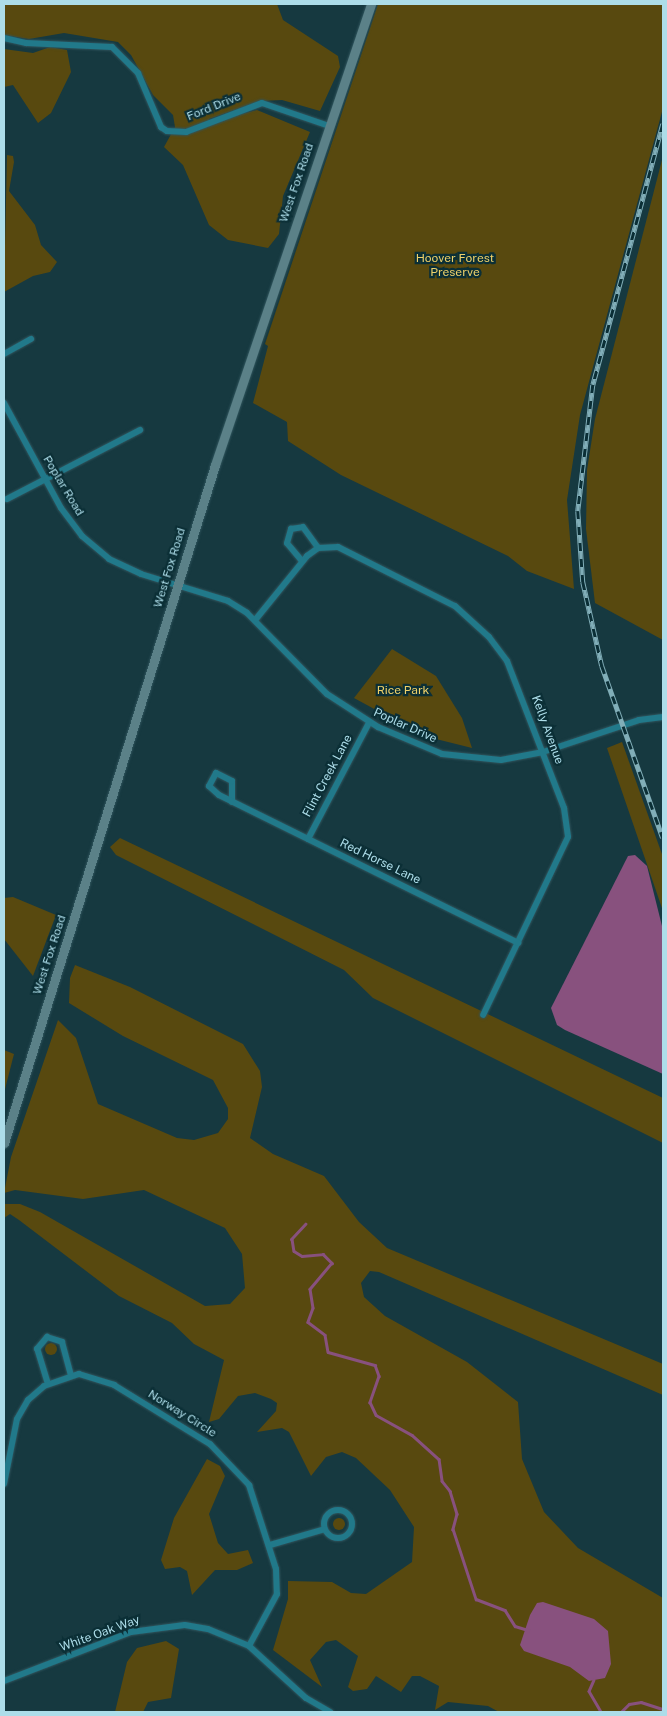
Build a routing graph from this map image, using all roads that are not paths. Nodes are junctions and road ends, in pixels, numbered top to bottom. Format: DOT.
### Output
graph roads {
  1 [pos="371,4"];
  2 [pos="4,38"];
  3 [pos="329,126"];
  4 [pos="31,339"];
  5 [pos="4,354"];
  6 [pos="4,403"];
  7 [pos="140,430"];
  8 [pos="44,479"];
  9 [pos="7,499"];
  10 [pos="318,548"];
  11 [pos="302,560"];
  12 [pos="178,586"];
  13 [pos="256,620"];
  14 [pos="663,717"];
  15 [pos="369,723"];
  16 [pos="543,752"];
  17 [pos="232,802"];
  18 [pos="308,839"];
  19 [pos="518,943"];
  20 [pos="483,1015"];
  21 [pos="4,1143"];
  22 [pos="71,1376"];
  23 [pos="48,1384"];
  24 [pos="4,1484"];
  25 [pos="325,1529"];
  26 [pos="270,1545"];
  27 [pos="249,1646"];
  28 [pos="4,1682"];
  29 [pos="330,1712"];
  1 -- 3 [label="street, West Fox Road"];
  2 -- 3 [label="street, Ford Drive"];
  3 -- 12 [label="street, West Fox Road"];
  4 -- 5 [label="street"];
  6 -- 8 [label="street, Poplar Road"];
  7 -- 8 [label="street"];
  8 -- 9 [label="street"];
  8 -- 12 [label="street, Poplar Road"];
  10 -- 11 [label="street"];
  10 -- 11 [label="street"];
  10 -- 16 [label="street, Kelly Avenue"];
  11 -- 13 [label="street"];
  12 -- 13 [label="street, Poplar Drive"];
  12 -- 21 [label="street, West Fox Road"];
  13 -- 15 [label="street, Poplar Drive"];
  14 -- 16 [label="street, Poplar Drive"];
  15 -- 16 [label="street, Poplar Drive"];
  15 -- 18 [label="street, Flint Creek Lane"];
  16 -- 19 [label="street, Kelly Avenue"];
  17 -- 17 [label="street, Red Horse Lane"];
  17 -- 18 [label="street, Red Horse Lane"];
  18 -- 19 [label="street, Red Horse Lane"];
  19 -- 20 [label="street, Kelly Avenue"];
  22 -- 23 [label="street, Norway Circle"];
  22 -- 23 [label="street"];
  22 -- 26 [label="street, Norway Circle"];
  23 -- 24 [label="street, Norway Circle"];
  25 -- 25 [label="street"];
  25 -- 26 [label="street"];
  26 -- 27 [label="street, Norway Circle"];
  27 -- 28 [label="street, White Oak Way"];
  27 -- 29 [label="street, White Oak Way"];
}
